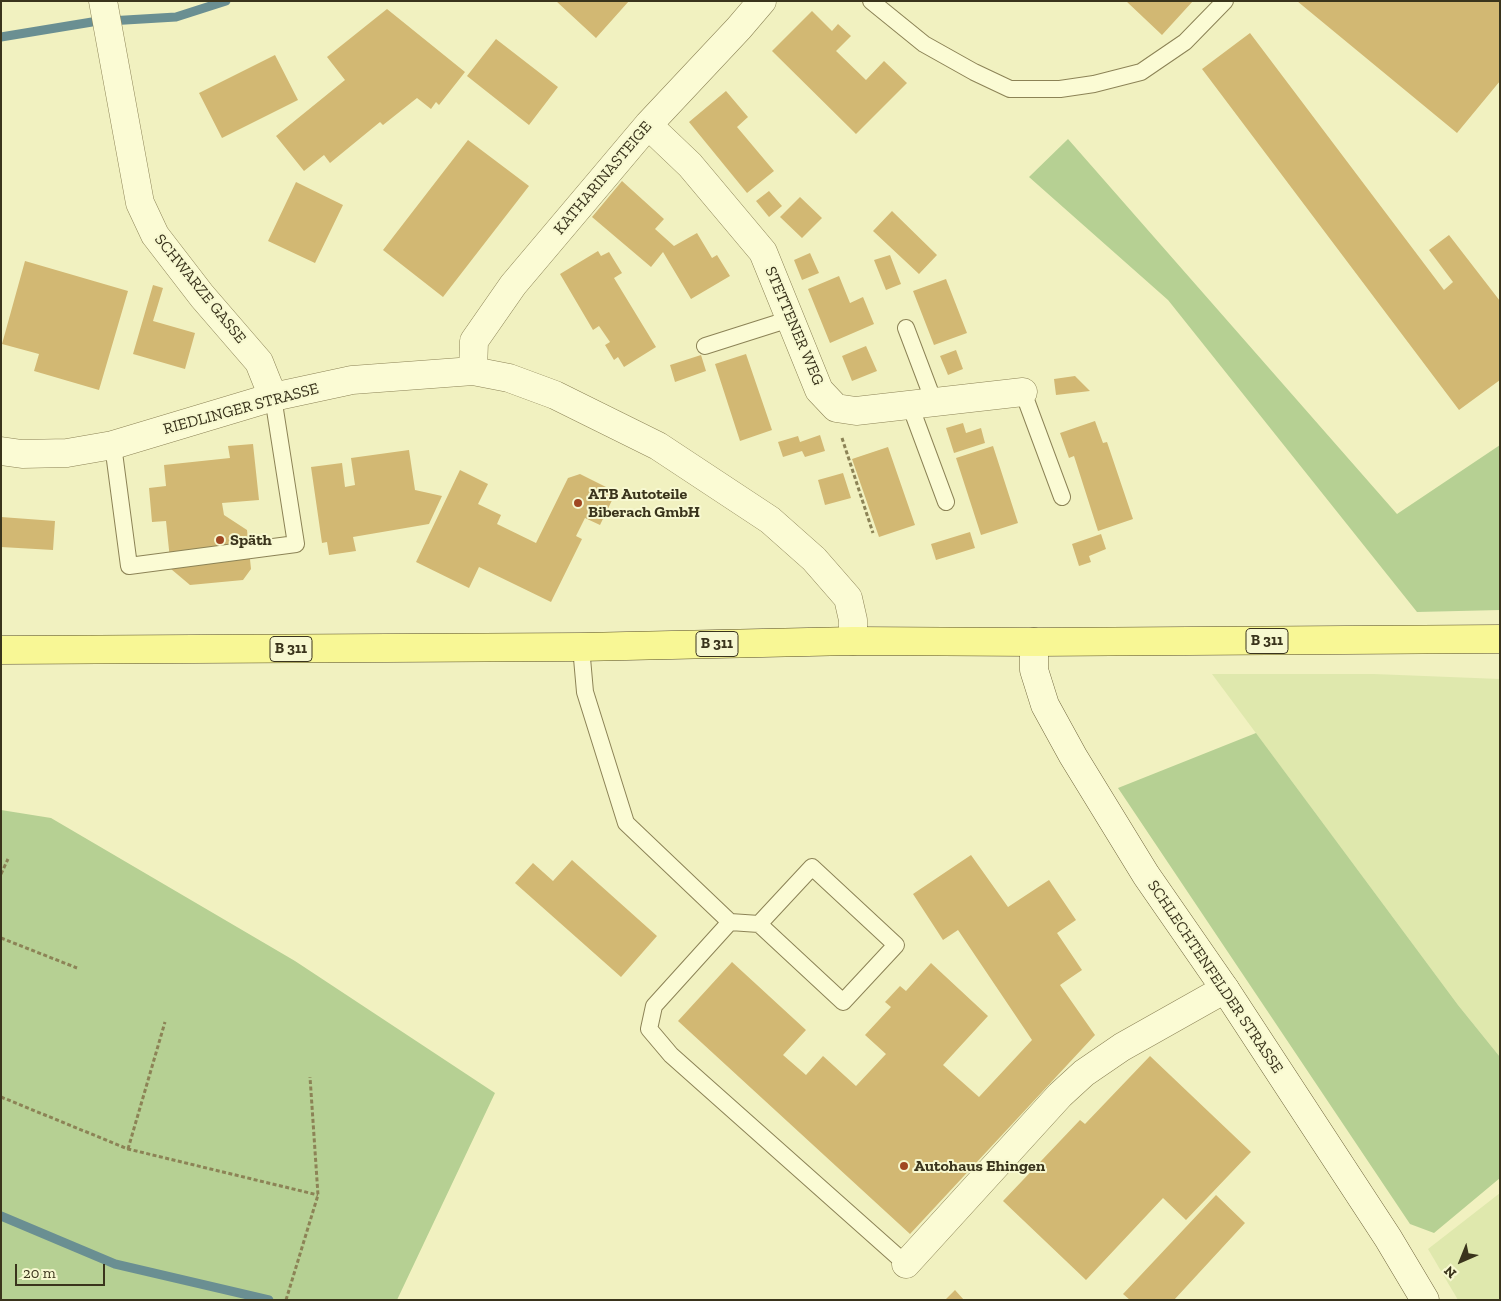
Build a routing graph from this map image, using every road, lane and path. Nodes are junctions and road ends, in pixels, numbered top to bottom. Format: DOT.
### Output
graph roads {
  1 [pos="762,1"];
  2 [pos="871,1"];
  3 [pos="1225,1"];
  4 [pos="104,4"];
  5 [pos="648,125"];
  6 [pos="790,318"];
  7 [pos="906,328"];
  8 [pos="705,346"];
  9 [pos="473,371"];
  10 [pos="1024,392"];
  11 [pos="273,397"];
  12 [pos="922,403"];
  13 [pos="836,408"];
  14 [pos="113,444"];
  15 [pos="1,451"];
  16 [pos="1062,497"];
  17 [pos="946,502"];
  18 [pos="873,533"];
  19 [pos="1500,639"];
  20 [pos="853,641"];
  21 [pos="1034,642"];
  22 [pos="581,647"];
  23 [pos="1,650"];
  24 [pos="8,859"];
  25 [pos="1,874"];
  26 [pos="730,922"];
  27 [pos="759,924"];
  28 [pos="1,938"];
  29 [pos="77,968"];
  30 [pos="1225,989"];
  31 [pos="165,1022"];
  32 [pos="310,1077"];
  33 [pos="1,1097"];
  34 [pos="128,1149"];
  35 [pos="318,1195"];
  36 [pos="906,1264"];
  37 [pos="286,1300"];
  38 [pos="1424,1300"];
  1 -- 5 [label="street, KATHARINASTEIGE"];
  2 -- 3 [label="lane"];
  4 -- 11 [label="street, SCHWARZE GASSE"];
  5 -- 6 [label="street, STETTENER WEG"];
  5 -- 9 [label="street, KATHARINASTEIGE"];
  6 -- 8 [label="lane"];
  6 -- 13 [label="street, STETTENER WEG"];
  7 -- 12 [label="lane"];
  9 -- 11 [label="street, RIEDLINGER STRASSE"];
  9 -- 20 [label="street, RIEDLINGER STRASSE"];
  10 -- 12 [label="street"];
  10 -- 16 [label="lane"];
  11 -- 14 [label="street, RIEDLINGER STRASSE"];
  11 -- 14 [label="lane"];
  12 -- 13 [label="street"];
  12 -- 17 [label="lane"];
  13 -- 18 [label="path"];
  14 -- 15 [label="street, RIEDLINGER STRASSE"];
  19 -- 21 [label="main road, B 311"];
  20 -- 21 [label="main road, B 311"];
  20 -- 22 [label="main road, B 311"];
  21 -- 30 [label="street, SCHLECHTENFELDER STRASSE"];
  22 -- 23 [label="main road, B 311"];
  22 -- 26 [label="lane"];
  24 -- 25 [label="path"];
  26 -- 27 [label="lane"];
  26 -- 36 [label="lane"];
  27 -- 27 [label="lane"];
  28 -- 29 [label="path"];
  30 -- 36 [label="street"];
  30 -- 38 [label="street, SCHLECHTENFELDER STRASSE"];
  31 -- 34 [label="path"];
  32 -- 35 [label="path"];
  33 -- 34 [label="path"];
  34 -- 35 [label="path"];
  35 -- 37 [label="path"];
}
